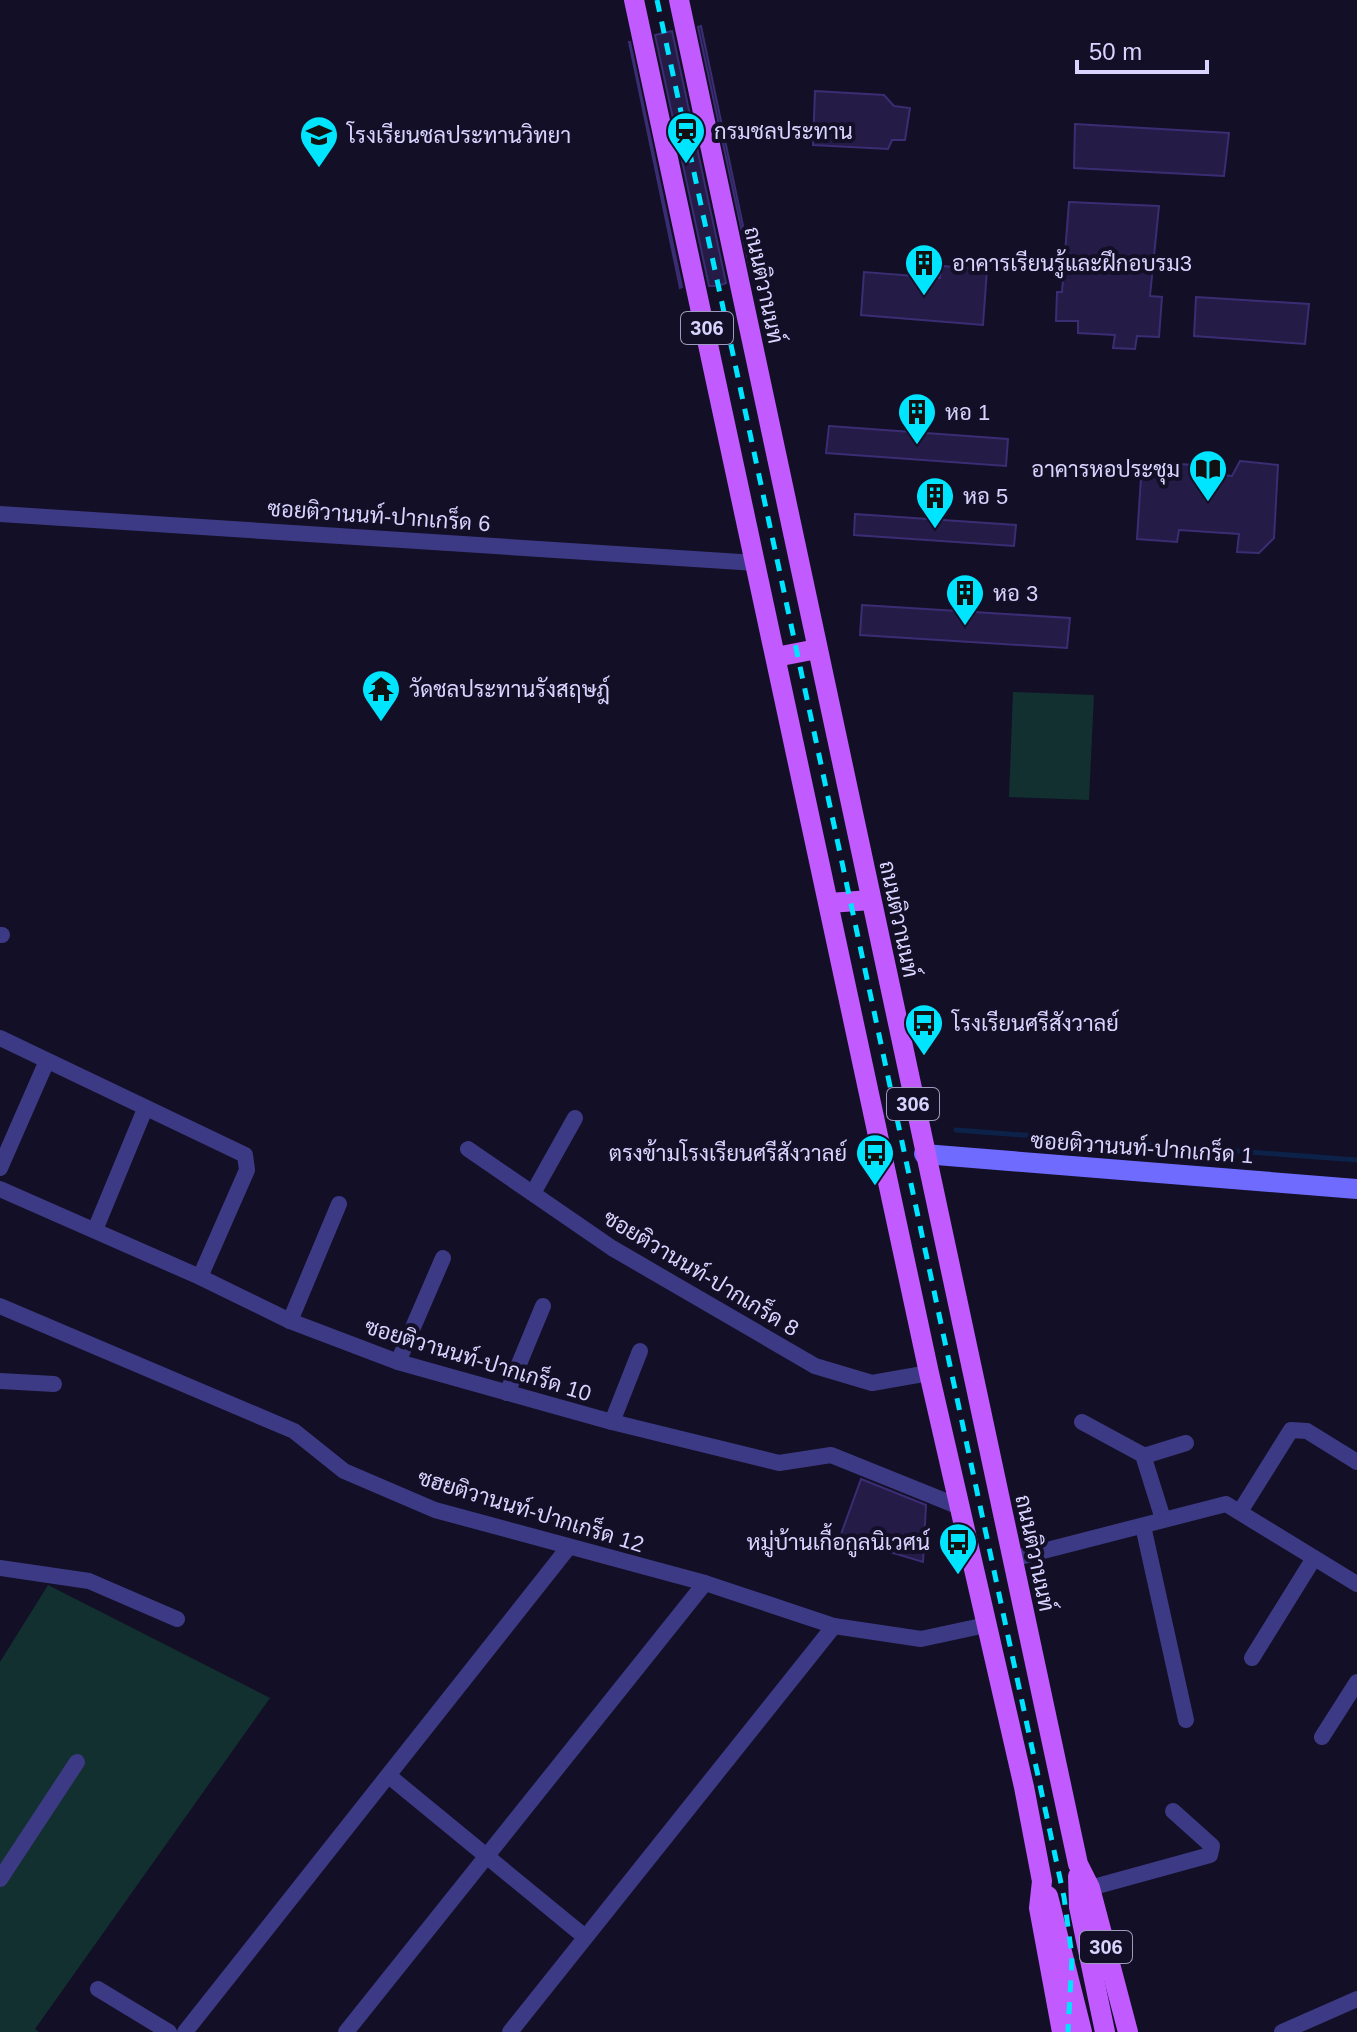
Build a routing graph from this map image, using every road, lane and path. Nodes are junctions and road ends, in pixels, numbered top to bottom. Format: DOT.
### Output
graph roads {
  1 [pos="634,0"];
  2 [pos="679,0"];
  3 [pos="0,514"];
  4 [pos="756,563"];
  5 [pos="817,649"];
  6 [pos="776,657"];
  7 [pos="871,900"];
  8 [pos="829,903"];
  9 [pos="0,1038"];
  10 [pos="46,1063"];
  11 [pos="145,1109"];
  12 [pos="575,1118"];
  13 [pos="468,1149"];
  14 [pos="924,1154"];
  15 [pos="0,1168"];
  16 [pos="0,1189"];
  17 [pos="1357,1189"];
  18 [pos="533,1193"];
  19 [pos="339,1204"];
  20 [pos="95,1230"];
  21 [pos="443,1258"];
  22 [pos="200,1277"];
  23 [pos="0,1306"];
  24 [pos="543,1306"];
  25 [pos="290,1321"];
  26 [pos="640,1351"];
  27 [pos="398,1362"];
  28 [pos="929,1373"];
  29 [pos="0,1381"];
  30 [pos="54,1384"];
  31 [pos="507,1393"];
  32 [pos="612,1422"];
  33 [pos="1082,1422"];
  34 [pos="1186,1443"];
  35 [pos="1144,1456"];
  36 [pos="1357,1462"];
  37 [pos="960,1507"];
  38 [pos="1241,1510"];
  39 [pos="1163,1519"];
  40 [pos="1143,1526"];
  41 [pos="568,1548"];
  42 [pos="1314,1558"];
  43 [pos="1012,1559"];
  44 [pos="0,1568"];
  45 [pos="705,1583"];
  46 [pos="1357,1584"];
  47 [pos="177,1619"];
  48 [pos="986,1625"];
  49 [pos="834,1626"];
  50 [pos="1252,1658"];
  51 [pos="1357,1682"];
  52 [pos="1186,1720"];
  53 [pos="1322,1737"];
  54 [pos="77,1762"];
  55 [pos="389,1776"];
  56 [pos="1173,1811"];
  57 [pos="488,1855"];
  58 [pos="1078,1864"];
  59 [pos="0,1879"];
  60 [pos="1042,1881"];
  61 [pos="1090,1888"];
  62 [pos="585,1937"];
  63 [pos="98,1989"];
  64 [pos="1357,1999"];
  65 [pos="169,2032"];
  66 [pos="185,2032"];
  67 [pos="346,2032"];
  68 [pos="510,2032"];
  69 [pos="1062,2032"];
  70 [pos="1082,2032"];
  71 [pos="1105,2032"];
  72 [pos="1128,2032"];
  73 [pos="1282,2032"];
  1 -- 4 [label="main road, 306"];
  2 -- 5 [label="main road, ถนนติวานนท์ / 306"];
  3 -- 4 [label="street, ซอยติวานนท์-ปากเกร็ด 6"];
  4 -- 6 [label="main road, 306"];
  5 -- 6 [label="main road"];
  5 -- 7 [label="main road, ถนนติวานนท์ / 306"];
  6 -- 8 [label="main road, 306"];
  7 -- 8 [label="main road"];
  7 -- 14 [label="main road, ถนนติวานนท์ / 306"];
  8 -- 28 [label="main road, 306"];
  9 -- 10 [label="street"];
  10 -- 11 [label="street"];
  10 -- 15 [label="street"];
  11 -- 20 [label="street"];
  11 -- 22 [label="street"];
  12 -- 18 [label="street"];
  13 -- 18 [label="street, ซอยติวานนท์-ปากเกร็ด 8"];
  14 -- 17 [label="street, ซอยติวานนท์-ปากเกร็ด 1"];
  14 -- 43 [label="main road, ถนนติวานนท์ / 306"];
  16 -- 20 [label="street, ซอยติวานนท์-ปากเกร็ด 10"];
  18 -- 28 [label="street, ซอยติวานนท์-ปากเกร็ด 8"];
  19 -- 25 [label="street"];
  20 -- 22 [label="street, ซอยติวานนท์-ปากเกร็ด 10"];
  21 -- 27 [label="street"];
  22 -- 25 [label="street, ซอยติวานนท์-ปากเกร็ด 10"];
  23 -- 41 [label="street, ซฮยติวานนท์-ปากเกร็ด 12"];
  24 -- 31 [label="street"];
  25 -- 27 [label="street, ซอยติวานนท์-ปากเกร็ด 10"];
  26 -- 32 [label="street"];
  27 -- 31 [label="street, ซอยติวานนท์-ปากเกร็ด 10"];
  28 -- 37 [label="main road, 306"];
  29 -- 30 [label="street"];
  31 -- 32 [label="street, ซอยติวานนท์-ปากเกร็ด 10"];
  32 -- 37 [label="street, ซอยติวานนท์-ปากเกร็ด 10"];
  33 -- 35 [label="street"];
  34 -- 35 [label="street"];
  35 -- 39 [label="street"];
  36 -- 38 [label="street"];
  37 -- 48 [label="main road, 306"];
  38 -- 39 [label="street"];
  38 -- 42 [label="street"];
  39 -- 40 [label="street"];
  40 -- 43 [label="street"];
  40 -- 52 [label="street"];
  41 -- 45 [label="street, ซฮยติวานนท์-ปากเกร็ด 12"];
  41 -- 55 [label="street"];
  42 -- 46 [label="street"];
  42 -- 50 [label="street"];
  43 -- 58 [label="main road, ถนนติวานนท์ / 306"];
  44 -- 47 [label="street"];
  45 -- 49 [label="street, ซฮยติวานนท์-ปากเกร็ด 12"];
  45 -- 57 [label="street"];
  48 -- 49 [label="street, ซฮยติวานนท์-ปากเกร็ด 12"];
  48 -- 60 [label="main road, 306"];
  49 -- 62 [label="street"];
  51 -- 53 [label="street"];
  54 -- 59 [label="street"];
  55 -- 57 [label="street"];
  55 -- 66 [label="street"];
  56 -- 61 [label="street"];
  57 -- 62 [label="street"];
  57 -- 67 [label="street"];
  58 -- 61 [label="main road, ถนนติวานนท์ / 306"];
  58 -- 71 [label="main road, 306"];
  60 -- 69 [label="main road, 306"];
  60 -- 70 [label="main road, 306"];
  61 -- 72 [label="main road, ถนนติวานนท์ / 306"];
  62 -- 68 [label="street"];
  63 -- 65 [label="street"];
  64 -- 73 [label="street"];
}
